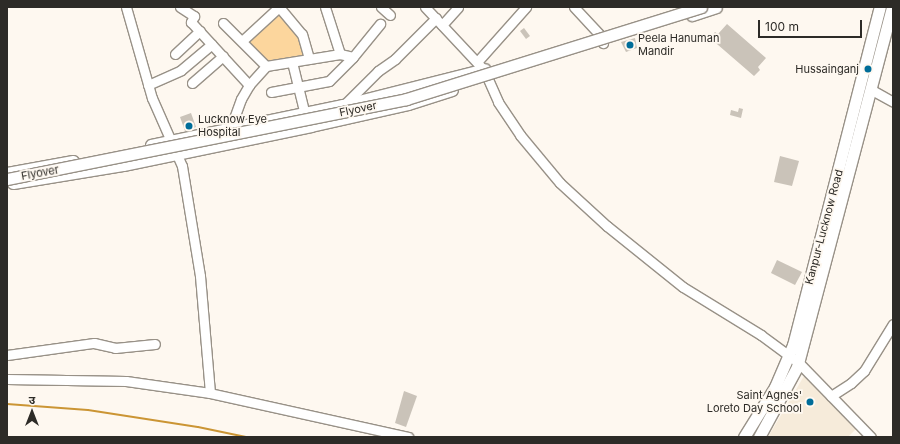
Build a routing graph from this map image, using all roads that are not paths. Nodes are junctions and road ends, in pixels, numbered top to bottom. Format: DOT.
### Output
graph roads {
  1 [pos="126,7"];
  2 [pos="180,7"];
  3 [pos="279,7"];
  4 [pos="325,7"];
  5 [pos="381,7"];
  6 [pos="425,7"];
  7 [pos="458,7"];
  8 [pos="526,7"];
  9 [pos="574,7"];
  10 [pos="687,7"];
  11 [pos="701,7"];
  12 [pos="716,7"];
  13 [pos="880,7"];
  14 [pos="892,10"];
  15 [pos="390,15"];
  16 [pos="439,22"];
  17 [pos="223,23"];
  18 [pos="380,24"];
  19 [pos="200,31"];
  20 [pos="601,39"];
  21 [pos="242,41"];
  22 [pos="212,44"];
  23 [pos="175,54"];
  24 [pos="340,54"];
  25 [pos="223,56"];
  26 [pos="353,57"];
  27 [pos="309,59"];
  28 [pos="292,62"];
  29 [pos="266,66"];
  30 [pos="483,70"];
  31 [pos="192,84"];
  32 [pos="249,85"];
  33 [pos="148,86"];
  34 [pos="298,87"];
  35 [pos="870,90"];
  36 [pos="271,92"];
  37 [pos="893,102"];
  38 [pos="343,105"];
  39 [pos="304,113"];
  40 [pos="311,126"];
  41 [pos="234,128"];
  42 [pos="170,140"];
  43 [pos="177,154"];
  44 [pos="7,172"];
  45 [pos="7,179"];
  46 [pos="7,184"];
  47 [pos="822,256"];
  48 [pos="893,324"];
  49 [pos="155,344"];
  50 [pos="7,355"];
  51 [pos="789,356"];
  52 [pos="799,363"];
  53 [pos="7,379"];
  54 [pos="210,393"];
  55 [pos="831,396"];
  56 [pos="408,437"];
  57 [pos="744,437"];
  58 [pos="759,437"];
  59 [pos="871,437"];
  1 -- 33 [label="street"];
  2 -- 19 [label="street"];
  3 -- 21 [label="street"];
  3 -- 27 [label="street"];
  4 -- 24 [label="street"];
  5 -- 15 [label="street"];
  6 -- 16 [label="street"];
  7 -- 16 [label="street"];
  8 -- 30 [label="street"];
  9 -- 20 [label="street"];
  10 -- 20 [label="main road"];
  11 -- 45 [label="main road, Flyover, bridge"];
  12 -- 20 [label="main road"];
  13 -- 47 [label="main road, Kanpur-Lucknow Road"];
  14 -- 35 [label="main road, Kanpur-Lucknow Road"];
  16 -- 30 [label="street"];
  16 -- 38 [label="street"];
  17 -- 21 [label="street"];
  18 -- 26 [label="street"];
  19 -- 22 [label="street"];
  19 -- 23 [label="street"];
  20 -- 30 [label="main road"];
  21 -- 29 [label="street"];
  22 -- 25 [label="street"];
  22 -- 33 [label="street"];
  24 -- 26 [label="street"];
  24 -- 27 [label="street"];
  25 -- 31 [label="street"];
  25 -- 32 [label="street"];
  26 -- 34 [label="street"];
  27 -- 28 [label="street"];
  28 -- 29 [label="street"];
  28 -- 34 [label="street"];
  29 -- 32 [label="street"];
  30 -- 38 [label="main road"];
  30 -- 40 [label="main road"];
  30 -- 51 [label="street"];
  32 -- 41 [label="street"];
  33 -- 42 [label="street"];
  34 -- 36 [label="street"];
  34 -- 39 [label="street"];
  35 -- 37 [label="street"];
  35 -- 47 [label="main road, Kanpur-Lucknow Road"];
  38 -- 39 [label="main road"];
  39 -- 40 [label="street"];
  39 -- 41 [label="main road"];
  40 -- 43 [label="main road"];
  41 -- 42 [label="main road"];
  42 -- 43 [label="street"];
  42 -- 44 [label="main road"];
  43 -- 46 [label="main road"];
  43 -- 54 [label="street"];
  47 -- 51 [label="main road, Kanpur-Lucknow Road"];
  47 -- 52 [label="main road, Kanpur-Lucknow Road"];
  48 -- 55 [label="street"];
  49 -- 50 [label="street"];
  51 -- 52 [label="street"];
  51 -- 57 [label="main road, Kanpur-Lucknow Road"];
  52 -- 55 [label="street"];
  52 -- 58 [label="main road, Kanpur-Lucknow Road"];
  53 -- 54 [label="street"];
  54 -- 56 [label="street"];
  55 -- 59 [label="street"];
}
